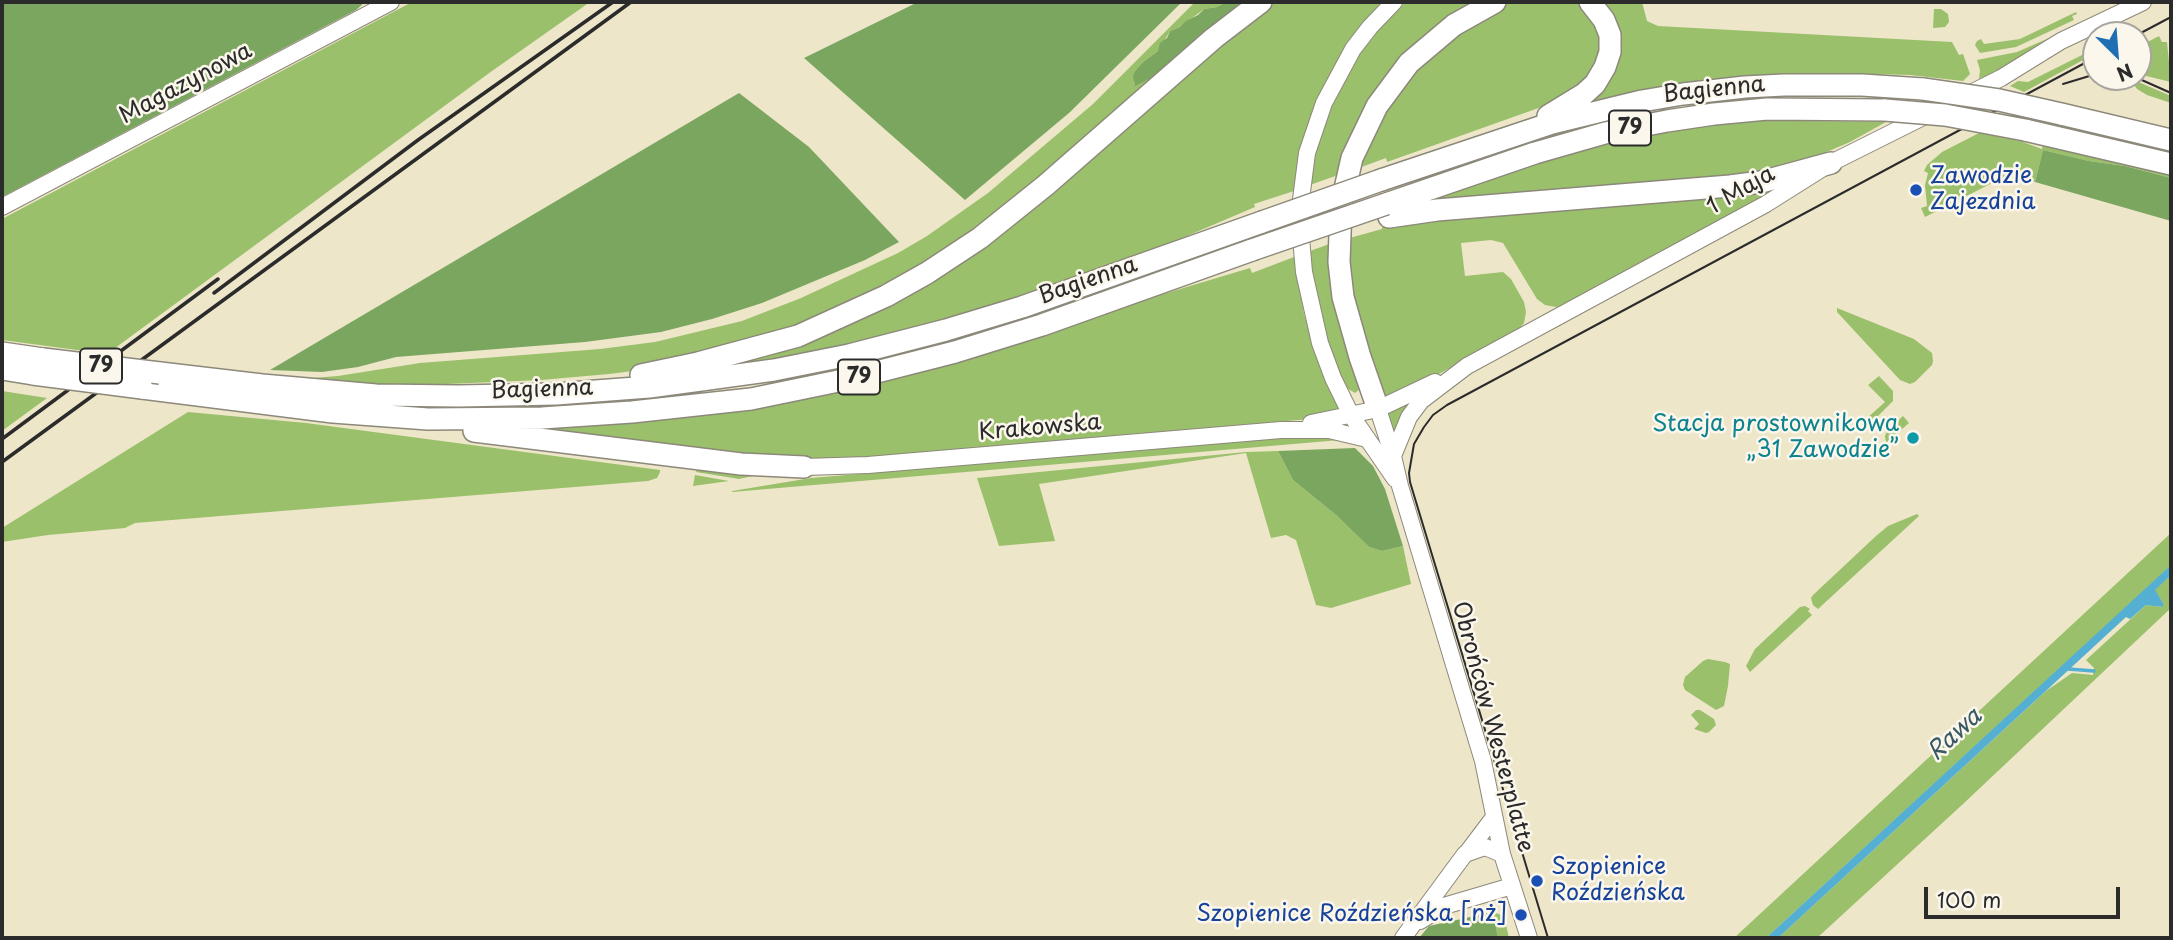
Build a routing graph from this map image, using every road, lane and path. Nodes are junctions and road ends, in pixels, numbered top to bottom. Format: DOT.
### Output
graph roads {
  1 [pos="391,2"];
  2 [pos="1261,2"];
  3 [pos="1394,2"];
  4 [pos="1494,2"];
  5 [pos="1590,2"];
  6 [pos="2143,2"];
  7 [pos="1512,135"];
  8 [pos="2171,140"];
  9 [pos="1830,163"];
  10 [pos="2171,164"];
  11 [pos="2,207"];
  12 [pos="1388,210"];
  13 [pos="1306,222"];
  14 [pos="2,353"];
  15 [pos="38,366"];
  16 [pos="1467,366"];
  17 [pos="2,369"];
  18 [pos="164,382"];
  19 [pos="556,394"];
  20 [pos="1378,409"];
  21 [pos="1351,415"];
  22 [pos="428,419"];
  23 [pos="1281,430"];
  24 [pos="1367,439"];
  25 [pos="1393,456"];
  26 [pos="804,467"];
  27 [pos="1400,486"];
  28 [pos="1494,817"];
  29 [pos="1465,854"];
  30 [pos="1502,854"];
  31 [pos="1512,887"];
  32 [pos="1408,932"];
  33 [pos="1529,938"];
  1 -- 11 [label="street, Magazynowa"];
  2 -- 19 [label="main road"];
  3 -- 13 [label="street"];
  4 -- 20 [label="main road"];
  5 -- 7 [label="main road"];
  6 -- 9 [label="street, 1 Maja"];
  7 -- 8 [label="main road, Bagienna / 79, bridge"];
  7 -- 19 [label="main road, Bagienna / 79, bridge"];
  9 -- 12 [label="main road"];
  9 -- 16 [label="street, 1 Maja"];
  10 -- 12 [label="main road, Bagienna / 79, bridge"];
  12 -- 13 [label="main road, Bagienna, bridge"];
  13 -- 21 [label="street, Obrońców Westerplatte"];
  13 -- 22 [label="main road, Bagienna / 79, bridge"];
  14 -- 15 [label="main road, Bagienna / 79"];
  15 -- 17 [label="main road, Bagienna / 79"];
  15 -- 18 [label="main road, Bagienna / 79, bridge"];
  15 -- 18 [label="main road, Bagienna / 79, bridge"];
  16 -- 20 [label="street, Krakowska"];
  16 -- 25 [label="street, 1 Maja"];
  18 -- 19 [label="main road, Bagienna / 79"];
  18 -- 22 [label="main road, Bagienna / 79"];
  20 -- 21 [label="street, Krakowska"];
  20 -- 25 [label="street, Obrońców Westerplatte"];
  21 -- 23 [label="street, Krakowska"];
  21 -- 24 [label="street, Obrońców Westerplatte"];
  22 -- 26 [label="main road"];
  23 -- 24 [label="street, Krakowska"];
  23 -- 26 [label="street, Krakowska"];
  24 -- 27 [label="street, Obrońców Westerplatte"];
  25 -- 27 [label="street, Obrońców Westerplatte"];
  27 -- 28 [label="street, Obrońców Westerplatte"];
  28 -- 29 [label="street"];
  28 -- 30 [label="street, Obrońców Westerplatte"];
  29 -- 30 [label="street"];
  29 -- 32 [label="street"];
  30 -- 31 [label="street, Obrońców Westerplatte"];
  31 -- 32 [label="street"];
  31 -- 33 [label="street, Obrońców Westerplatte"];
}
